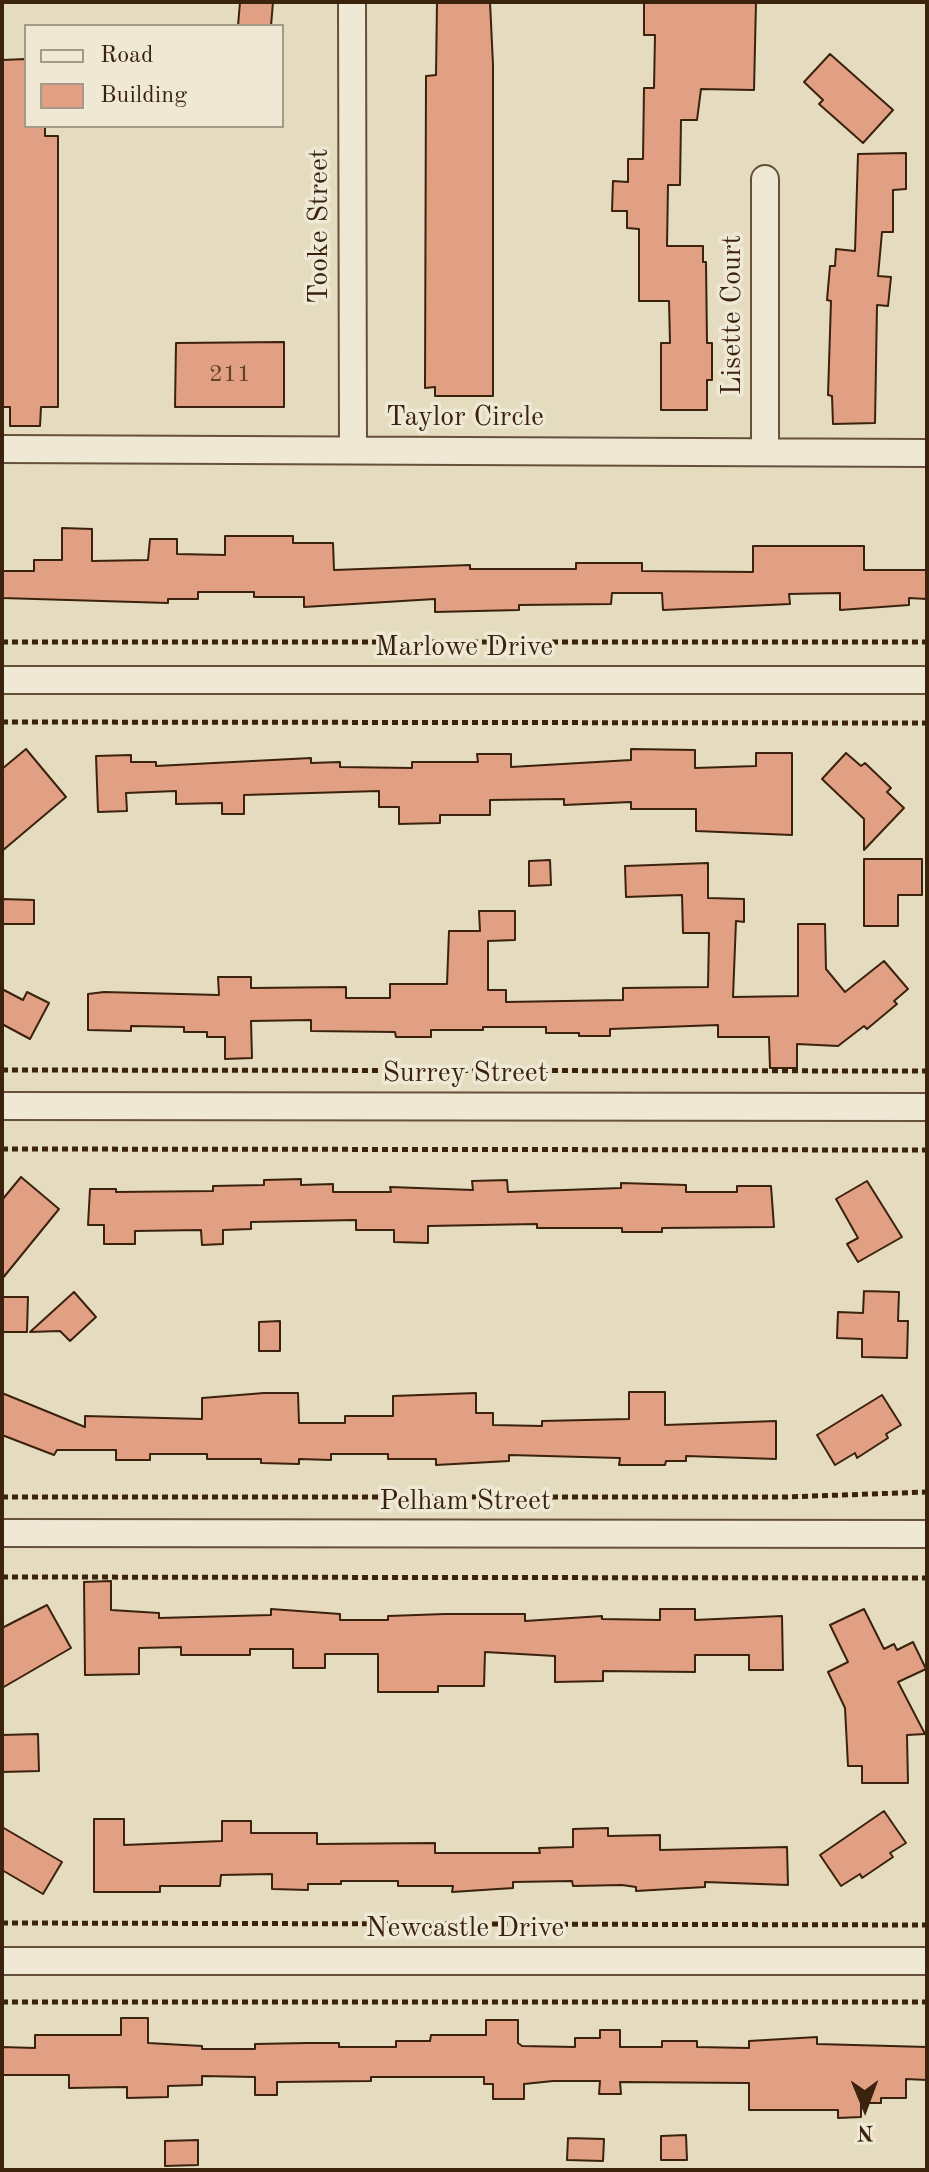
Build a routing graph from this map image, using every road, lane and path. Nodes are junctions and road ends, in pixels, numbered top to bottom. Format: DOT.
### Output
graph roads {
  1 [pos="352,2"];
  2 [pos="765,179"];
  3 [pos="2,449"];
  4 [pos="353,449"];
  5 [pos="765,452"];
  6 [pos="927,453"];
  7 [pos="2,642"];
  8 [pos="927,642"];
  9 [pos="2,680"];
  10 [pos="927,680"];
  11 [pos="2,722"];
  12 [pos="927,723"];
  13 [pos="2,1070"];
  14 [pos="927,1071"];
  15 [pos="2,1106"];
  16 [pos="927,1107"];
  17 [pos="2,1149"];
  18 [pos="927,1150"];
  19 [pos="927,1492"];
  20 [pos="2,1497"];
  21 [pos="2,1533"];
  22 [pos="927,1534"];
  23 [pos="2,1577"];
  24 [pos="927,1578"];
  25 [pos="2,1923"];
  26 [pos="927,1925"];
  27 [pos="2,1961"];
  28 [pos="927,1961"];
  29 [pos="2,2002"];
  30 [pos="927,2002"];
  1 -- 4 [label="street, Tooke Street"];
  2 -- 5 [label="street, Lisette Court"];
  3 -- 4 [label="street, Taylor Circle"];
  4 -- 5 [label="street, Taylor Circle"];
  5 -- 6 [label="street, Taylor Circle"];
  7 -- 8 [label="path"];
  9 -- 10 [label="street, Marlowe Drive"];
  11 -- 12 [label="path"];
  13 -- 14 [label="path"];
  15 -- 16 [label="street, Surrey Street"];
  17 -- 18 [label="path"];
  19 -- 20 [label="path"];
  21 -- 22 [label="street, Pelham Street"];
  23 -- 24 [label="path"];
  25 -- 26 [label="path"];
  27 -- 28 [label="street, Newcastle Drive"];
  29 -- 30 [label="path"];
}
